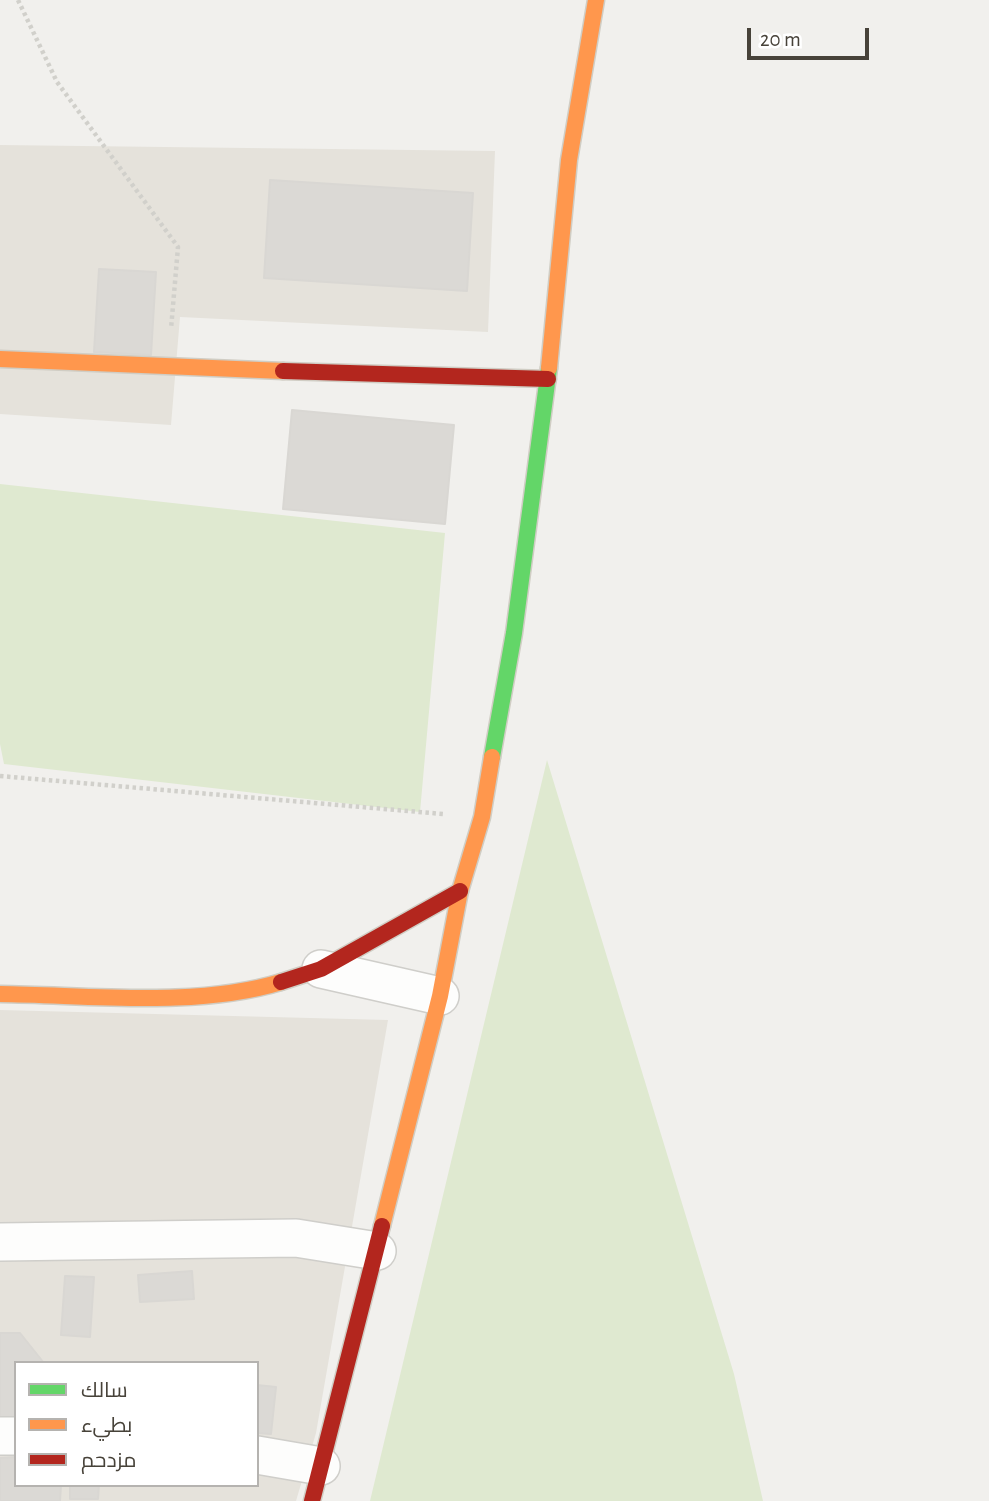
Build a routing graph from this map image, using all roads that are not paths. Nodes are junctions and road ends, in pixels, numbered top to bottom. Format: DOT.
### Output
graph roads {
  1 [pos="597,0"];
  2 [pos="0,359"];
  3 [pos="548,379"];
  4 [pos="460,891"];
  5 [pos="321,969"];
  6 [pos="0,994"];
  7 [pos="440,996"];
  8 [pos="0,1242"];
  9 [pos="377,1251"];
  10 [pos="259,1455"];
  11 [pos="321,1465"];
  12 [pos="312,1501"];
  1 -- 3 [label="street"];
  2 -- 3 [label="street"];
  3 -- 4 [label="street"];
  4 -- 5 [label="street"];
  4 -- 7 [label="street"];
  5 -- 6 [label="street"];
  5 -- 7 [label="street"];
  7 -- 9 [label="street"];
  8 -- 9 [label="street"];
  9 -- 11 [label="street"];
  10 -- 11 [label="street"];
  11 -- 12 [label="street"];
}
